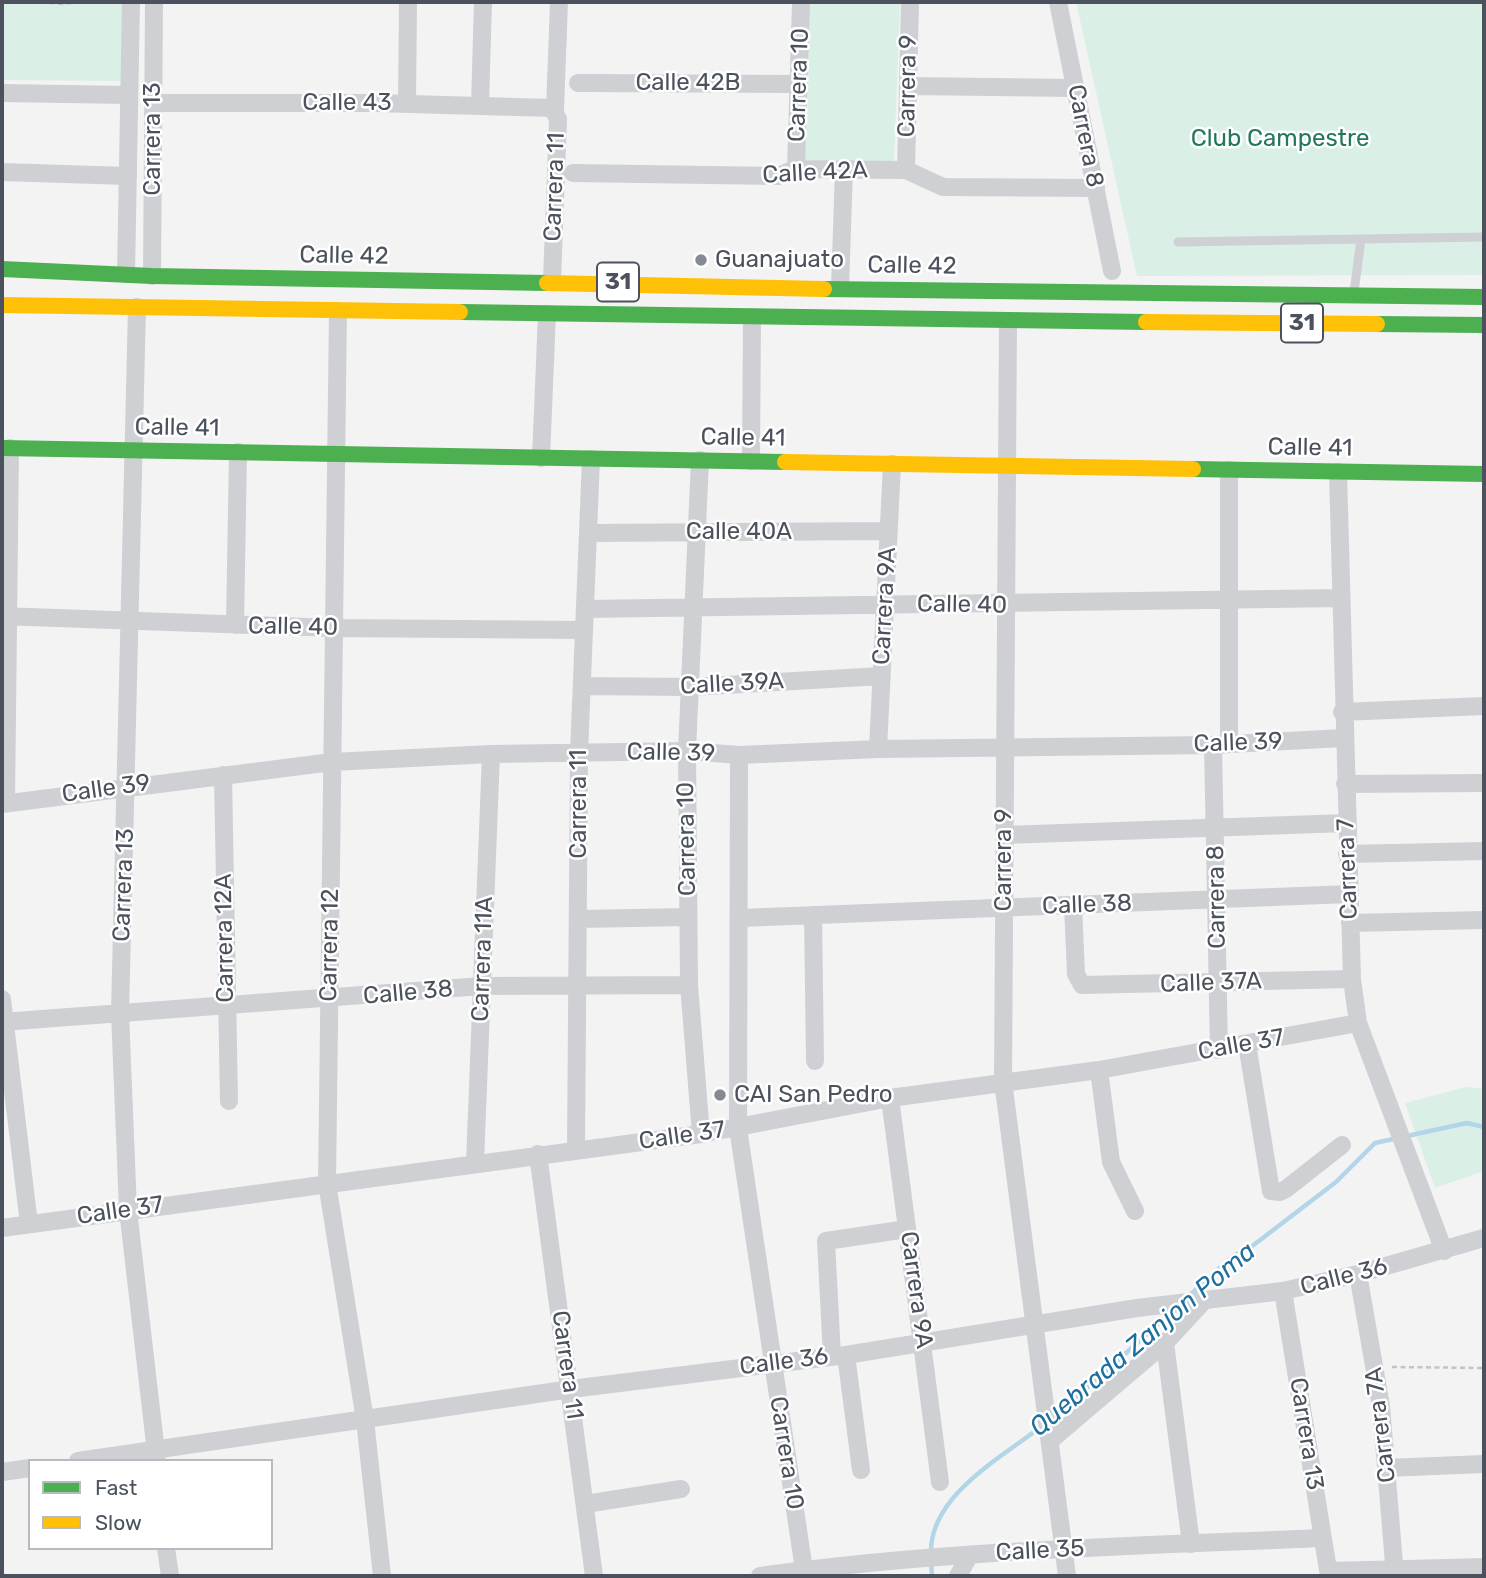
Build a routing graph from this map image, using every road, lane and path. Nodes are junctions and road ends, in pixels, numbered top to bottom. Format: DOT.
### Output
graph roads {
  1 [pos="41,2"];
  2 [pos="80,2"];
  3 [pos="131,2"];
  4 [pos="154,2"];
  5 [pos="408,2"];
  6 [pos="483,2"];
  7 [pos="559,2"];
  8 [pos="801,2"];
  9 [pos="910,2"];
  10 [pos="1058,2"];
  11 [pos="578,83"];
  12 [pos="799,84"];
  13 [pos="908,86"];
  14 [pos="1075,88"];
  15 [pos="2,93"];
  16 [pos="128,94"];
  17 [pos="153,103"];
  18 [pos="407,104"];
  19 [pos="480,105"];
  20 [pos="548,108"];
  21 [pos="796,169"];
  22 [pos="844,170"];
  23 [pos="906,170"];
  24 [pos="2,172"];
  25 [pos="573,173"];
  26 [pos="128,176"];
  27 [pos="1096,188"];
  28 [pos="1484,237"];
  29 [pos="1362,239"];
  30 [pos="1178,242"];
  31 [pos="2,269"];
  32 [pos="1112,271"];
  33 [pos="126,274"];
  34 [pos="152,276"];
  35 [pos="552,281"];
  36 [pos="840,286"];
  37 [pos="1354,295"];
  38 [pos="1484,297"];
  39 [pos="2,305"];
  40 [pos="137,307"];
  41 [pos="338,311"];
  42 [pos="547,314"];
  43 [pos="752,317"];
  44 [pos="1008,321"];
  45 [pos="1484,325"];
  46 [pos="6,448"];
  47 [pos="132,450"];
  48 [pos="238,452"];
  49 [pos="337,454"];
  50 [pos="541,457"];
  51 [pos="592,458"];
  52 [pos="700,460"];
  53 [pos="751,461"];
  54 [pos="892,464"];
  55 [pos="1007,466"];
  56 [pos="1229,470"];
  57 [pos="1338,472"];
  58 [pos="1484,474"];
  59 [pos="889,531"];
  60 [pos="699,532"];
  61 [pos="590,533"];
  62 [pos="1340,598"];
  63 [pos="1230,601"];
  64 [pos="885,604"];
  65 [pos="1006,606"];
  66 [pos="695,607"];
  67 [pos="584,609"];
  68 [pos="4,616"];
  69 [pos="128,621"];
  70 [pos="235,625"];
  71 [pos="334,628"];
  72 [pos="583,630"];
  73 [pos="882,676"];
  74 [pos="583,686"];
  75 [pos="690,687"];
  76 [pos="1484,706"];
  77 [pos="1342,712"];
  78 [pos="1343,738"];
  79 [pos="1221,744"];
  80 [pos="1005,748"];
  81 [pos="878,749"];
  82 [pos="687,751"];
  83 [pos="579,753"];
  84 [pos="491,754"];
  85 [pos="739,755"];
  86 [pos="332,762"];
  87 [pos="223,775"];
  88 [pos="1484,783"];
  89 [pos="1345,784"];
  90 [pos="127,786"];
  91 [pos="4,803"];
  92 [pos="1346,823"];
  93 [pos="1216,828"];
  94 [pos="1005,835"];
  95 [pos="1484,851"];
  96 [pos="1347,854"];
  97 [pos="1349,894"];
  98 [pos="1218,900"];
  99 [pos="1073,905"];
  100 [pos="1004,908"];
  101 [pos="813,915"];
  102 [pos="688,917"];
  103 [pos="741,918"];
  104 [pos="579,919"];
  105 [pos="1484,920"];
  106 [pos="1350,923"];
  107 [pos="1352,979"];
  108 [pos="1219,984"];
  109 [pos="578,985"];
  110 [pos="690,985"];
  111 [pos="482,986"];
  112 [pos="2,999"];
  113 [pos="329,999"];
  114 [pos="226,1006"];
  115 [pos="120,1013"];
  116 [pos="3,1022"];
  117 [pos="1358,1023"];
  118 [pos="1247,1044"];
  119 [pos="1219,1050"];
  120 [pos="815,1061"];
  121 [pos="1099,1070"];
  122 [pos="1003,1081"];
  123 [pos="890,1098"];
  124 [pos="229,1101"];
  125 [pos="738,1128"];
  126 [pos="701,1134"];
  127 [pos="1342,1145"];
  128 [pos="576,1149"];
  129 [pos="538,1154"];
  130 [pos="475,1163"];
  131 [pos="327,1183"];
  132 [pos="128,1210"];
  133 [pos="1135,1211"];
  134 [pos="29,1224"];
  135 [pos="2,1228"];
  136 [pos="907,1229"];
  137 [pos="1484,1238"];
  138 [pos="1444,1251"];
  139 [pos="1358,1274"];
  140 [pos="1283,1292"];
  141 [pos="1196,1303"];
  142 [pos="1035,1325"];
  143 [pos="923,1342"];
  144 [pos="1166,1343"];
  145 [pos="839,1356"];
  146 [pos="772,1363"];
  147 [pos="1374,1367"];
  148 [pos="1484,1368"];
  149 [pos="571,1390"];
  150 [pos="365,1420"];
  151 [pos="1050,1434"];
  152 [pos="156,1455"];
  153 [pos="104,1459"];
  154 [pos="1484,1464"];
  155 [pos="28,1468"];
  156 [pos="1387,1468"];
  157 [pos="861,1470"];
  158 [pos="2,1472"];
  159 [pos="940,1482"];
  160 [pos="681,1489"];
  161 [pos="585,1504"];
  162 [pos="1322,1538"];
  163 [pos="1191,1544"];
  164 [pos="1063,1549"];
  165 [pos="166,1550"];
  166 [pos="970,1556"];
  167 [pos="1484,1567"];
  168 [pos="804,1570"];
  169 [pos="1329,1574"];
  170 [pos="1395,1574"];
  171 [pos="170,1576"];
  172 [pos="383,1576"];
  173 [pos="594,1576"];
  174 [pos="760,1576"];
  175 [pos="957,1576"];
  176 [pos="1067,1576"];
  1 -- 2 [label="path"];
  3 -- 16 [label="street, Carrera 13"];
  4 -- 17 [label="street, Carrera 13"];
  5 -- 18 [label="street"];
  6 -- 19 [label="street"];
  7 -- 20 [label="street, Carrera 11"];
  8 -- 12 [label="street, Carrera 10"];
  9 -- 13 [label="street, Carrera 9"];
  10 -- 14 [label="street, Carrera 8"];
  11 -- 12 [label="street, Calle 42B"];
  12 -- 21 [label="street, Carrera 10"];
  13 -- 14 [label="street"];
  13 -- 23 [label="street, Carrera 9"];
  14 -- 27 [label="street, Carrera 8"];
  15 -- 16 [label="street"];
  16 -- 26 [label="street, Carrera 13"];
  17 -- 18 [label="street, Calle 43"];
  17 -- 34 [label="street, Carrera 13"];
  18 -- 19 [label="street, Calle 43"];
  19 -- 20 [label="street, Calle 43"];
  20 -- 35 [label="street, Carrera 11"];
  21 -- 22 [label="street, Calle 42A"];
  21 -- 25 [label="street, Calle 42A"];
  22 -- 23 [label="street, Calle 42A"];
  22 -- 36 [label="street"];
  23 -- 27 [label="street, Calle 42A"];
  24 -- 26 [label="street"];
  26 -- 33 [label="street, Carrera 13"];
  27 -- 32 [label="street, Carrera 8"];
  28 -- 29 [label="lane"];
  29 -- 30 [label="lane"];
  29 -- 37 [label="lane"];
  31 -- 33 [label="main road, Calle 42 / 31"];
  33 -- 34 [label="main road, Calle 42 / 31"];
  34 -- 35 [label="main road, Calle 42 / 31"];
  35 -- 36 [label="main road, Calle 42 / 31"];
  36 -- 37 [label="main road, Calle 42 / 31"];
  37 -- 38 [label="main road, Calle 42 / 31"];
  39 -- 40 [label="main road, 31"];
  40 -- 41 [label="main road, 31"];
  40 -- 47 [label="street, Carrera 13"];
  41 -- 42 [label="main road, 31"];
  41 -- 49 [label="street, Carrera 12"];
  42 -- 43 [label="main road, 31"];
  42 -- 50 [label="street"];
  43 -- 44 [label="main road, 31"];
  43 -- 53 [label="street"];
  44 -- 45 [label="main road, 31"];
  44 -- 55 [label="street, Carrera 9"];
  46 -- 47 [label="main road, Calle 41"];
  46 -- 68 [label="street"];
  47 -- 48 [label="main road, Calle 41"];
  47 -- 69 [label="street, Carrera 13"];
  48 -- 49 [label="main road, Calle 41"];
  48 -- 70 [label="street"];
  49 -- 50 [label="main road, Calle 41"];
  49 -- 71 [label="street, Carrera 12"];
  50 -- 51 [label="main road, Calle 41"];
  51 -- 52 [label="main road, Calle 41"];
  51 -- 61 [label="street, Carrera 11"];
  52 -- 53 [label="main road, Calle 41"];
  52 -- 60 [label="street, Carrera 10"];
  53 -- 54 [label="main road, Calle 41"];
  54 -- 55 [label="main road, Calle 41"];
  54 -- 59 [label="street, Carrera 9A"];
  55 -- 56 [label="main road, Calle 41"];
  55 -- 65 [label="street, Carrera 9"];
  56 -- 57 [label="main road, Calle 41"];
  56 -- 63 [label="street, Carrera 8"];
  57 -- 58 [label="main road, Calle 41"];
  57 -- 62 [label="street, Carrera 7"];
  59 -- 60 [label="street, Calle 40A"];
  59 -- 64 [label="street, Carrera 9A"];
  60 -- 61 [label="street, Calle 40A"];
  60 -- 66 [label="street, Carrera 10"];
  61 -- 67 [label="street, Carrera 11"];
  62 -- 63 [label="street, Calle 40"];
  62 -- 77 [label="street, Carrera 7"];
  63 -- 65 [label="street, Calle 40"];
  63 -- 79 [label="street, Carrera 8"];
  64 -- 65 [label="street, Calle 40"];
  64 -- 66 [label="street, Calle 40"];
  64 -- 73 [label="street, Carrera 9A"];
  65 -- 80 [label="street, Carrera 9"];
  66 -- 67 [label="street, Calle 40"];
  66 -- 75 [label="street, Carrera 10"];
  67 -- 72 [label="street, Carrera 11"];
  68 -- 69 [label="street, Calle 40"];
  68 -- 91 [label="street"];
  69 -- 70 [label="street, Calle 40"];
  69 -- 90 [label="street, Carrera 13"];
  70 -- 71 [label="street, Calle 40"];
  71 -- 72 [label="street, Calle 40"];
  71 -- 86 [label="street, Carrera 12"];
  72 -- 74 [label="street, Carrera 11"];
  73 -- 75 [label="street, Calle 39A"];
  73 -- 81 [label="street, Carrera 9A"];
  74 -- 75 [label="street, Calle 39A"];
  74 -- 83 [label="street, Carrera 11"];
  75 -- 82 [label="street, Carrera 10"];
  76 -- 77 [label="street"];
  77 -- 78 [label="street, Carrera 7"];
  78 -- 79 [label="street, Calle 39"];
  78 -- 89 [label="street, Carrera 7"];
  79 -- 80 [label="street, Calle 39"];
  79 -- 93 [label="street, Carrera 8"];
  80 -- 81 [label="street, Calle 39"];
  80 -- 94 [label="street, Carrera 9"];
  81 -- 85 [label="street, Calle 39"];
  82 -- 83 [label="street, Calle 39"];
  82 -- 85 [label="street, Calle 39"];
  82 -- 102 [label="street, Carrera 10"];
  83 -- 84 [label="street, Calle 39"];
  83 -- 104 [label="street, Carrera 11"];
  84 -- 86 [label="street, Calle 39"];
  84 -- 111 [label="street, Carrera 11A"];
  85 -- 103 [label="street, Carrera 10"];
  86 -- 87 [label="street, Calle 39"];
  86 -- 113 [label="street, Carrera 12"];
  87 -- 90 [label="street, Calle 39"];
  87 -- 114 [label="street, Carrera 12A"];
  88 -- 89 [label="street"];
  89 -- 92 [label="street, Carrera 7"];
  90 -- 91 [label="street, Calle 39"];
  90 -- 115 [label="street, Carrera 13"];
  92 -- 93 [label="street"];
  92 -- 96 [label="street, Carrera 7"];
  93 -- 94 [label="street"];
  93 -- 98 [label="street, Carrera 8"];
  94 -- 100 [label="street, Carrera 9"];
  95 -- 96 [label="street"];
  96 -- 97 [label="street, Carrera 7"];
  97 -- 98 [label="street, Calle 38"];
  97 -- 106 [label="street, Carrera 7"];
  98 -- 99 [label="street, Calle 38"];
  98 -- 108 [label="street, Carrera 8"];
  99 -- 100 [label="street, Calle 38"];
  99 -- 108 [label="street, Calle 37A"];
  100 -- 101 [label="street, Calle 38"];
  100 -- 122 [label="street, Carrera 9"];
  101 -- 103 [label="street, Calle 38"];
  101 -- 120 [label="street"];
  102 -- 104 [label="street"];
  102 -- 110 [label="street, Carrera 10"];
  103 -- 125 [label="street, Carrera 10"];
  104 -- 109 [label="street, Carrera 11"];
  105 -- 106 [label="street"];
  106 -- 107 [label="street, Carrera 7"];
  107 -- 108 [label="street, Calle 37A"];
  107 -- 117 [label="street, Carrera 7"];
  108 -- 119 [label="street, Carrera 8"];
  109 -- 110 [label="street, Calle 38"];
  109 -- 111 [label="street, Calle 38"];
  109 -- 128 [label="street, Carrera 11"];
  110 -- 126 [label="street, Carrera 10"];
  111 -- 113 [label="street, Calle 38"];
  111 -- 130 [label="street, Carrera 11A"];
  112 -- 116 [label="street"];
  113 -- 114 [label="street, Calle 38"];
  113 -- 131 [label="street, Carrera 12"];
  114 -- 115 [label="street, Calle 38"];
  114 -- 124 [label="street, Carrera 12A"];
  115 -- 116 [label="street, Calle 38"];
  115 -- 132 [label="street, Carrera 13"];
  116 -- 134 [label="street"];
  117 -- 118 [label="street, Calle 37"];
  117 -- 138 [label="street, Carrera 7"];
  118 -- 119 [label="street, Calle 37"];
  118 -- 127 [label="street"];
  119 -- 121 [label="street, Calle 37"];
  121 -- 122 [label="street, Calle 37"];
  121 -- 133 [label="street"];
  122 -- 123 [label="street, Calle 37"];
  122 -- 142 [label="street, Carrera 9"];
  123 -- 125 [label="street, Calle 37"];
  123 -- 136 [label="street, Carrera 9A"];
  125 -- 126 [label="street, Calle 37"];
  125 -- 146 [label="street, Carrera 10"];
  126 -- 128 [label="street, Calle 37"];
  128 -- 129 [label="street, Calle 37"];
  129 -- 130 [label="street, Calle 37"];
  129 -- 149 [label="street, Carrera 11"];
  130 -- 131 [label="street, Calle 37"];
  131 -- 132 [label="street, Calle 37"];
  131 -- 150 [label="street, Carrera 12"];
  132 -- 134 [label="street, Calle 37"];
  132 -- 152 [label="street, Carrera 13"];
  134 -- 135 [label="street, Calle 37"];
  136 -- 143 [label="street, Carrera 9A"];
  136 -- 145 [label="street"];
  137 -- 138 [label="street, Calle 36"];
  138 -- 139 [label="street, Calle 36"];
  139 -- 140 [label="street, Calle 36"];
  139 -- 147 [label="street, Carrera 7A"];
  140 -- 141 [label="street, Calle 36"];
  140 -- 162 [label="street, Carrera 13"];
  141 -- 142 [label="street, Calle 36"];
  141 -- 144 [label="street"];
  142 -- 143 [label="street, Calle 36"];
  142 -- 151 [label="street, Carrera 9"];
  143 -- 145 [label="street, Calle 36"];
  143 -- 159 [label="street, Carrera 9A"];
  144 -- 151 [label="street"];
  144 -- 163 [label="street"];
  145 -- 146 [label="street, Calle 36"];
  145 -- 157 [label="street"];
  146 -- 149 [label="street, Calle 36"];
  146 -- 168 [label="street, Carrera 10"];
  147 -- 148 [label="path"];
  147 -- 156 [label="street, Carrera 7A"];
  149 -- 150 [label="street, Calle 36"];
  149 -- 161 [label="street, Carrera 11"];
  150 -- 152 [label="street, Calle 36"];
  150 -- 172 [label="street, Carrera 12"];
  151 -- 164 [label="street, Carrera 9"];
  152 -- 153 [label="street, Calle 36"];
  154 -- 156 [label="street"];
  155 -- 158 [label="street"];
  156 -- 170 [label="street, Carrera 7A"];
  160 -- 161 [label="street"];
  161 -- 173 [label="street, Carrera 11"];
  162 -- 163 [label="street, Calle 35"];
  162 -- 169 [label="street, Carrera 13"];
  163 -- 164 [label="street, Calle 35"];
  164 -- 166 [label="street, Calle 35"];
  164 -- 176 [label="street, Carrera 9"];
  165 -- 171 [label="street"];
  166 -- 168 [label="street, Calle 35"];
  166 -- 175 [label="street"];
  167 -- 170 [label="street"];
  168 -- 174 [label="street, Calle 35"];
  169 -- 170 [label="street"];
}
